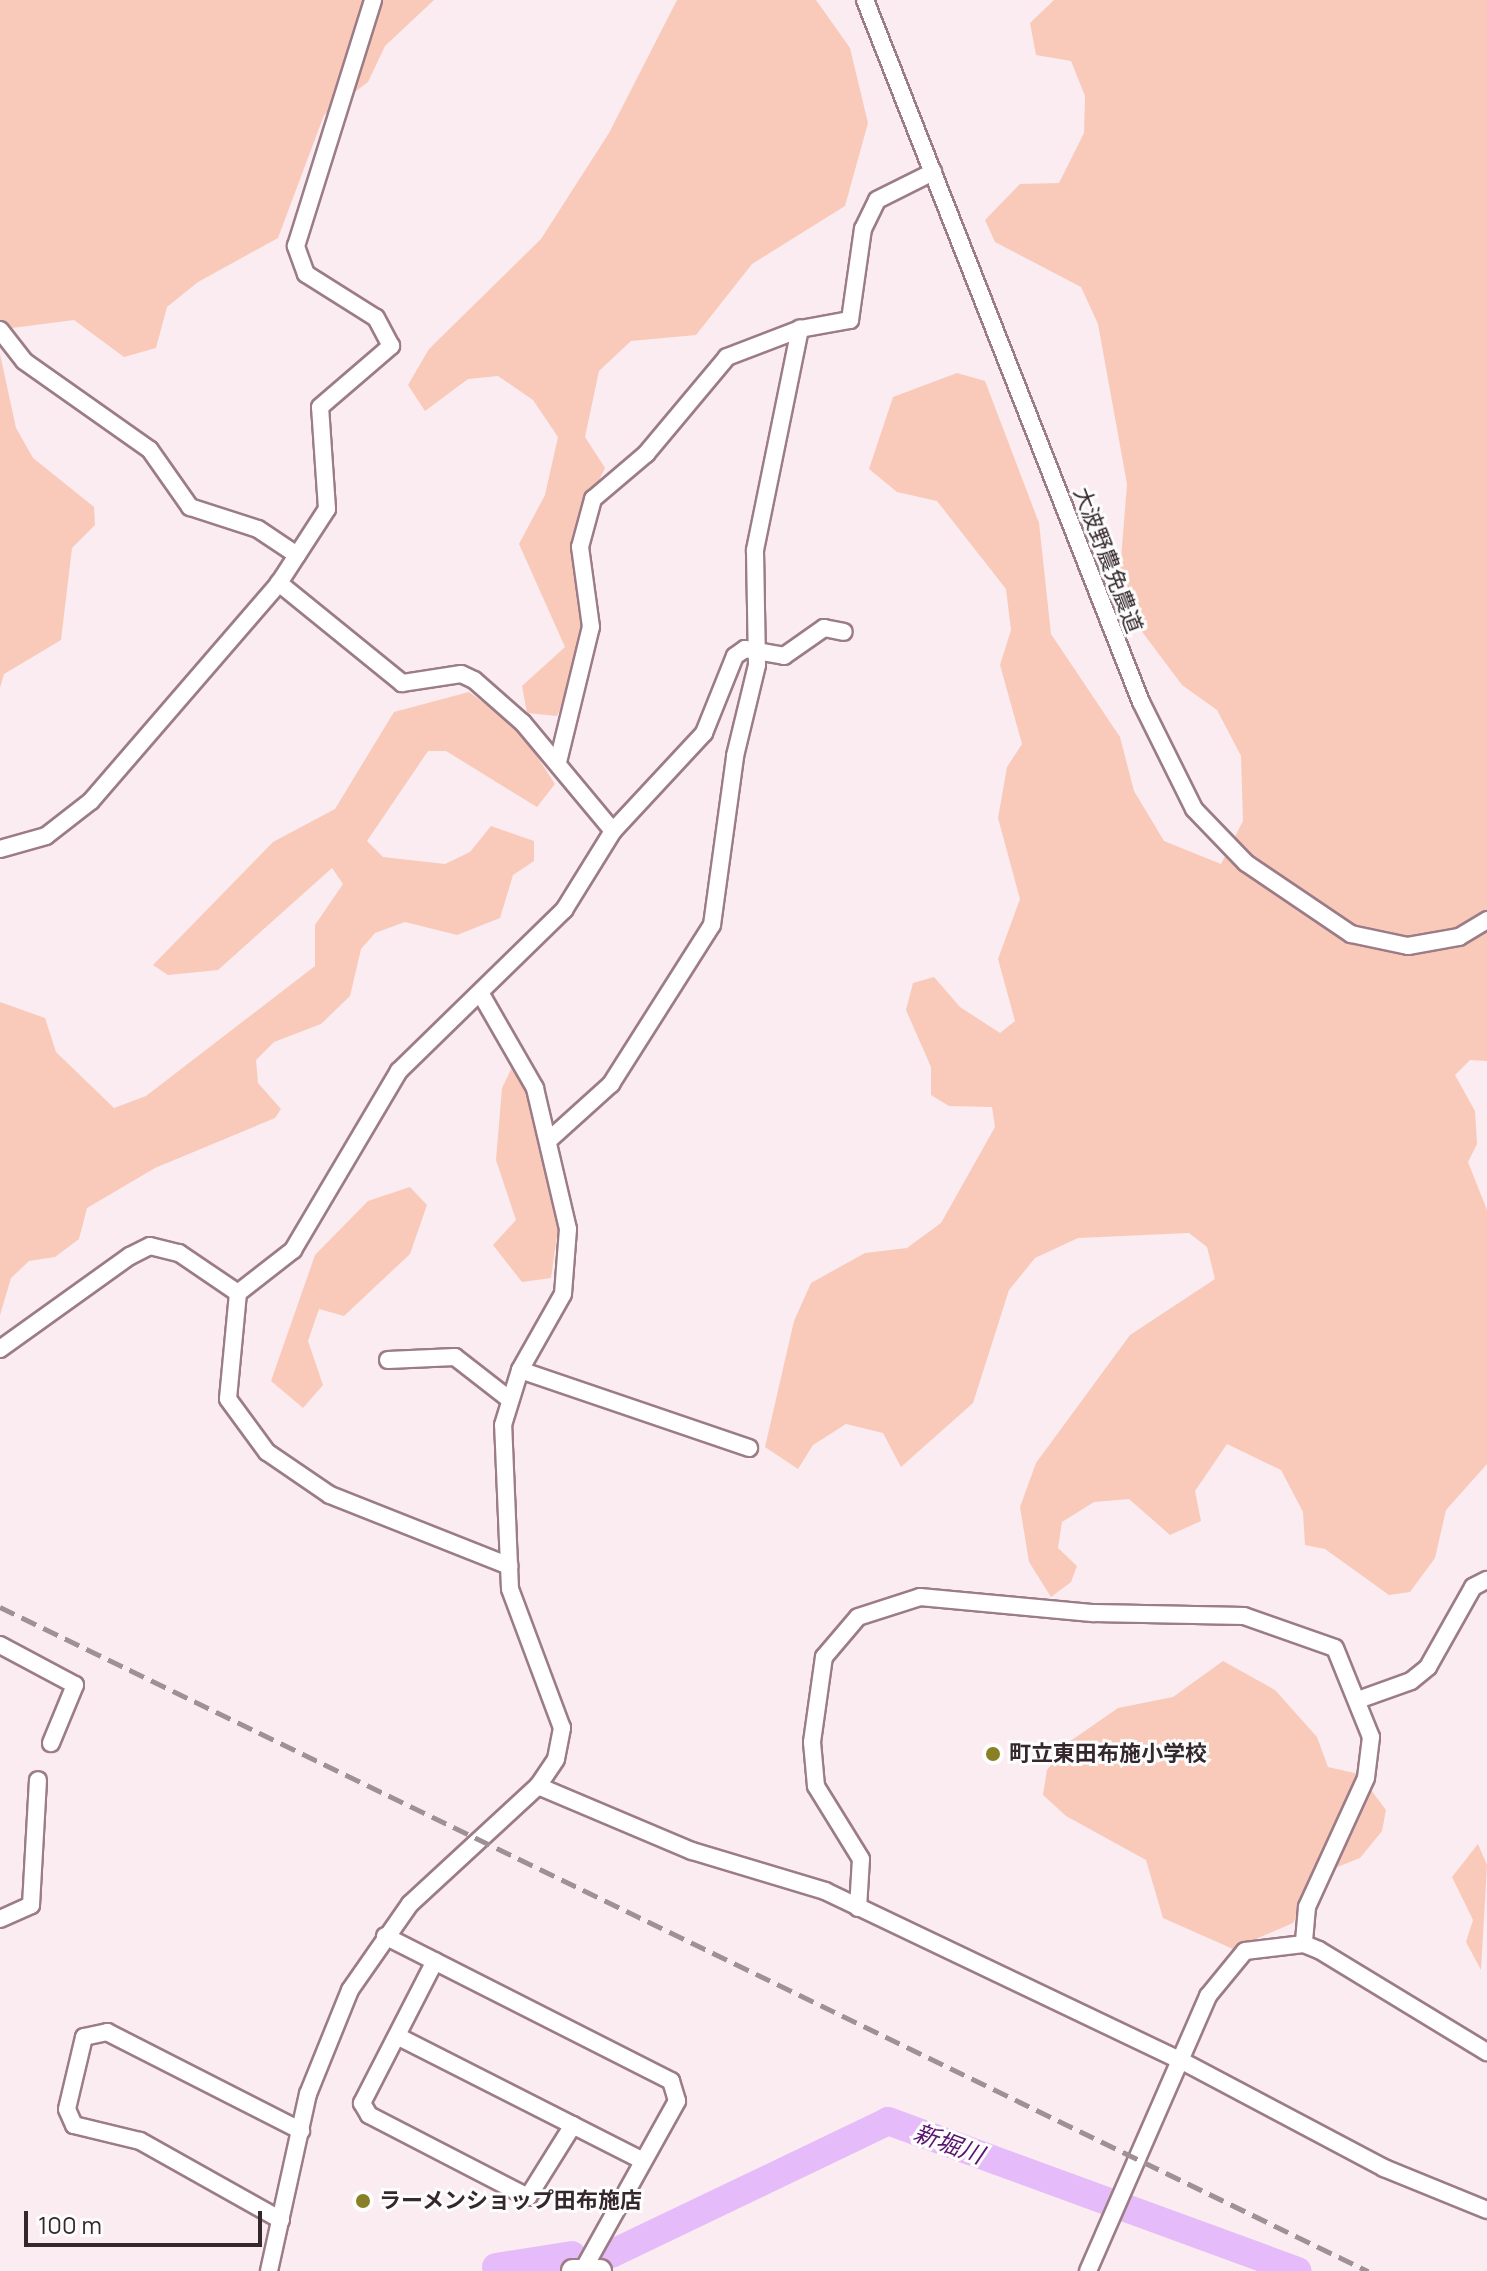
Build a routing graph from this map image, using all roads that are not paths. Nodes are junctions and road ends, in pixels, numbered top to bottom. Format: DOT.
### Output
graph roads {
  1 [pos="373,0"];
  2 [pos="865,0"];
  3 [pos="933,172"];
  4 [pos="800,329"];
  5 [pos="0,330"];
  6 [pos="297,555"];
  7 [pos="279,583"];
  8 [pos="844,632"];
  9 [pos="757,650"];
  10 [pos="558,762"];
  11 [pos="613,831"];
  12 [pos="0,849"];
  13 [pos="1487,920"];
  14 [pos="482,996"];
  15 [pos="549,1140"];
  16 [pos="238,1293"];
  17 [pos="0,1349"];
  18 [pos="388,1360"];
  19 [pos="520,1370"];
  20 [pos="509,1399"];
  21 [pos="749,1448"];
  22 [pos="509,1566"];
  23 [pos="1487,1580"];
  24 [pos="0,1645"];
  25 [pos="1358,1700"];
  26 [pos="51,1743"];
  27 [pos="38,1780"];
  28 [pos="538,1786"];
  29 [pos="858,1908"];
  30 [pos="0,1919"];
  31 [pos="385,1936"];
  32 [pos="1304,1944"];
  33 [pos="435,1961"];
  34 [pos="397,2036"];
  35 [pos="1487,2052"];
  36 [pos="1182,2061"];
  37 [pos="573,2125"];
  38 [pos="301,2131"];
  39 [pos="639,2159"];
  40 [pos="1487,2210"];
  41 [pos="281,2220"];
  42 [pos="583,2270"];
  43 [pos="269,2271"];
  44 [pos="573,2271"];
  45 [pos="600,2271"];
  46 [pos="1088,2271"];
  1 -- 6 [label="street"];
  2 -- 3 [label="street, 大波野農免農道"];
  3 -- 4 [label="street"];
  3 -- 13 [label="street, 大波野農免農道"];
  4 -- 9 [label="street"];
  4 -- 10 [label="street"];
  5 -- 6 [label="street"];
  6 -- 7 [label="street"];
  7 -- 10 [label="street"];
  7 -- 12 [label="street"];
  8 -- 9 [label="street"];
  9 -- 11 [label="street"];
  9 -- 15 [label="street"];
  10 -- 11 [label="street"];
  11 -- 14 [label="street"];
  14 -- 15 [label="street"];
  14 -- 16 [label="street"];
  15 -- 19 [label="street"];
  16 -- 17 [label="street"];
  16 -- 22 [label="street"];
  18 -- 20 [label="street"];
  19 -- 20 [label="street"];
  19 -- 21 [label="street"];
  20 -- 22 [label="street"];
  22 -- 28 [label="street"];
  23 -- 25 [label="street"];
  24 -- 26 [label="street"];
  25 -- 29 [label="street"];
  25 -- 32 [label="street"];
  27 -- 30 [label="street"];
  28 -- 29 [label="street"];
  28 -- 31 [label="street"];
  29 -- 36 [label="street"];
  31 -- 33 [label="street"];
  31 -- 38 [label="street"];
  32 -- 35 [label="street"];
  32 -- 36 [label="street"];
  33 -- 34 [label="street"];
  33 -- 39 [label="street"];
  34 -- 37 [label="street"];
  34 -- 37 [label="street"];
  36 -- 40 [label="street"];
  36 -- 46 [label="street"];
  37 -- 39 [label="street"];
  38 -- 41 [label="street"];
  38 -- 41 [label="street"];
  39 -- 42 [label="street"];
  41 -- 43 [label="street"];
  42 -- 44 [label="main road"];
  42 -- 45 [label="main road"];
}
